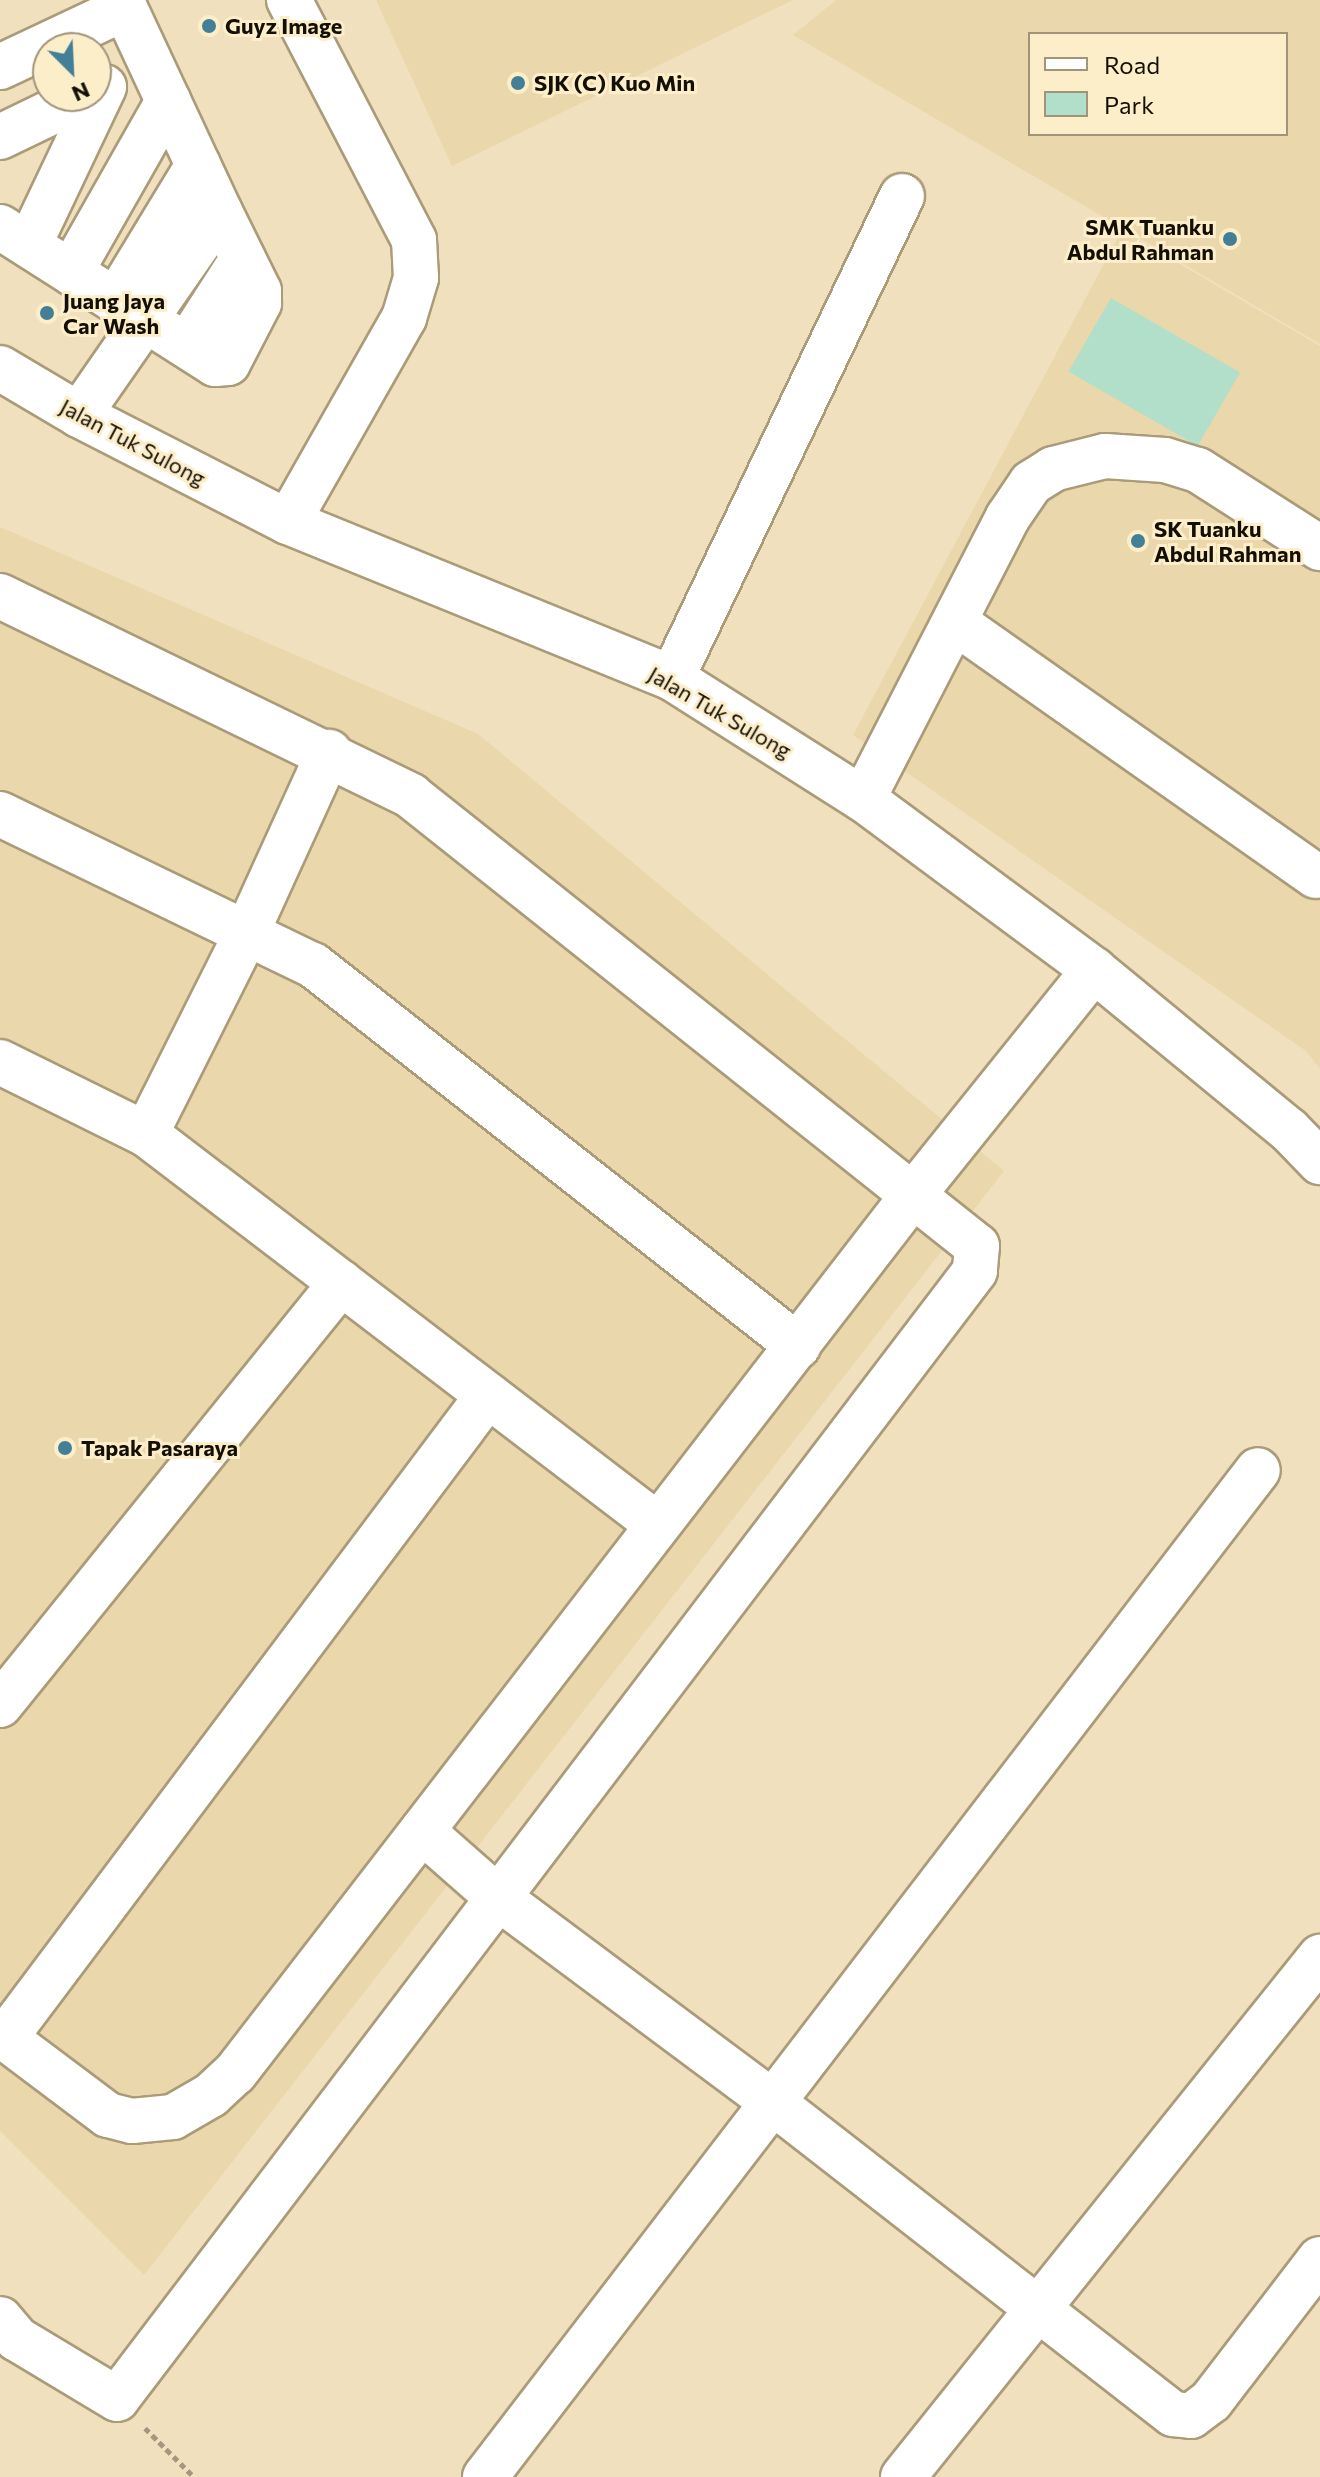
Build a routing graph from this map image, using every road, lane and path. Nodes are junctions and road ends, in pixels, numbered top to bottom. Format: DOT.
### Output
graph roads {
  1 [pos="289,0"];
  2 [pos="123,4"];
  3 [pos="0,67"];
  4 [pos="160,83"];
  5 [pos="112,89"];
  6 [pos="52,112"];
  7 [pos="83,112"];
  8 [pos="11,132"];
  9 [pos="0,164"];
  10 [pos="198,165"];
  11 [pos="902,196"];
  12 [pos="220,212"];
  13 [pos="14,236"];
  14 [pos="71,272"];
  15 [pos="131,309"];
  16 [pos="0,368"];
  17 [pos="79,415"];
  18 [pos="288,522"];
  19 [pos="1320,548"];
  20 [pos="0,596"];
  21 [pos="956,623"];
  22 [pos="672,678"];
  23 [pos="329,752"];
  24 [pos="863,799"];
  25 [pos="0,814"];
  26 [pos="1316,876"];
  27 [pos="247,932"];
  28 [pos="1094,970"];
  29 [pos="0,1062"];
  30 [pos="146,1134"];
  31 [pos="1320,1162"];
  32 [pos="913,1195"];
  33 [pos="341,1283"];
  34 [pos="798,1346"];
  35 [pos="488,1395"];
  36 [pos="1258,1470"];
  37 [pos="658,1525"];
  38 [pos="0,1705"];
  39 [pos="422,1831"];
  40 [pos="496,1896"];
  41 [pos="1320,1957"];
  42 [pos="3,2036"];
  43 [pos="771,2101"];
  44 [pos="1320,2259"];
  45 [pos="1038,2308"];
  46 [pos="0,2319"];
  47 [pos="117,2399"];
  48 [pos="194,2477"];
  49 [pos="485,2477"];
  50 [pos="903,2477"];
  1 -- 18 [label="street"];
  2 -- 3 [label="street"];
  2 -- 4 [label="street"];
  4 -- 5 [label="street"];
  4 -- 10 [label="street"];
  4 -- 14 [label="street"];
  6 -- 8 [label="street"];
  7 -- 13 [label="street"];
  8 -- 9 [label="street"];
  10 -- 12 [label="street"];
  10 -- 15 [label="street"];
  11 -- 22 [label="street"];
  12 -- 15 [label="street"];
  12 -- 15 [label="street"];
  13 -- 14 [label="street"];
  14 -- 15 [label="street"];
  15 -- 17 [label="street"];
  16 -- 17 [label="street, Jalan Tuk Sulong"];
  17 -- 18 [label="street, Jalan Tuk Sulong"];
  18 -- 22 [label="street, Jalan Tuk Sulong"];
  19 -- 21 [label="street"];
  20 -- 23 [label="street"];
  21 -- 24 [label="street"];
  21 -- 26 [label="street"];
  22 -- 24 [label="street, Jalan Tuk Sulong"];
  23 -- 27 [label="street"];
  23 -- 32 [label="street"];
  24 -- 28 [label="street, Jalan Tuk Sulong"];
  25 -- 27 [label="street"];
  27 -- 30 [label="street"];
  27 -- 34 [label="street"];
  28 -- 31 [label="street, Jalan Tuk Sulong"];
  28 -- 32 [label="street"];
  29 -- 30 [label="street"];
  30 -- 33 [label="street"];
  32 -- 34 [label="street"];
  32 -- 40 [label="street"];
  33 -- 35 [label="street"];
  33 -- 38 [label="street"];
  34 -- 37 [label="street"];
  35 -- 37 [label="street"];
  35 -- 42 [label="street"];
  36 -- 43 [label="street"];
  37 -- 39 [label="street"];
  39 -- 40 [label="street"];
  39 -- 42 [label="street"];
  40 -- 43 [label="street"];
  40 -- 47 [label="street"];
  41 -- 45 [label="street"];
  43 -- 45 [label="street"];
  43 -- 49 [label="street"];
  44 -- 45 [label="street"];
  45 -- 50 [label="street"];
  46 -- 47 [label="street"];
  47 -- 48 [label="path"];
}
